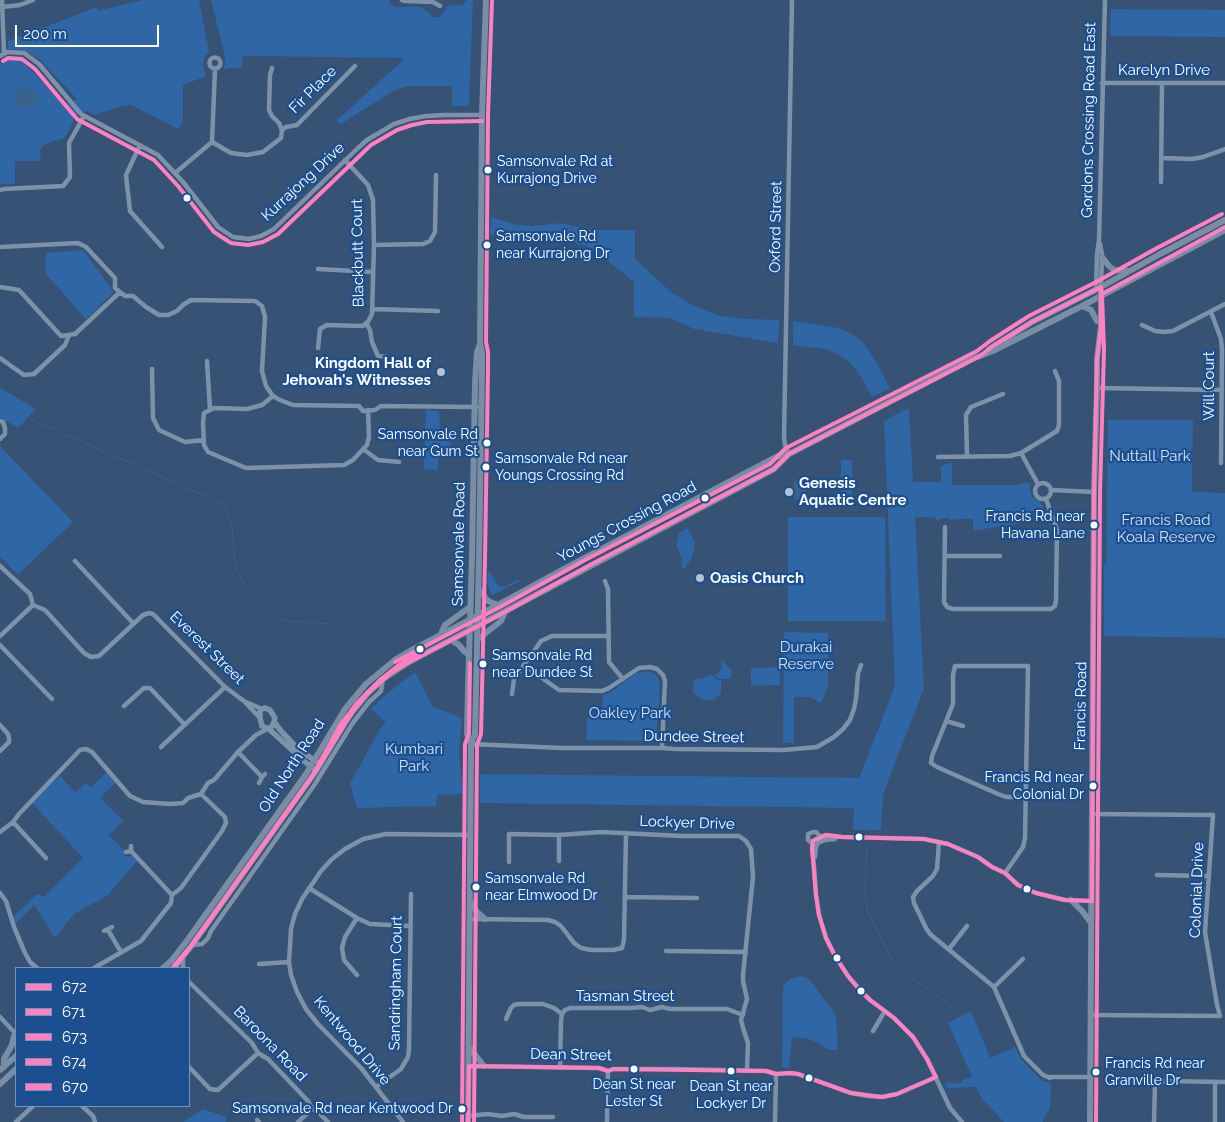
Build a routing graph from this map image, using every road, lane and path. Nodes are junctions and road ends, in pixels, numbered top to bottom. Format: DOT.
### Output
graph roads {
  1 [pos="2,0"];
  2 [pos="33,0"];
  3 [pos="402,0"];
  4 [pos="486,0"];
  5 [pos="792,0"];
  6 [pos="1105,0"];
  7 [pos="440,6"];
  8 [pos="2,7"];
  9 [pos="2,55"];
  10 [pos="355,66"];
  11 [pos="272,68"];
  12 [pos="216,69"];
  13 [pos="1225,82"];
  14 [pos="1102,83"];
  15 [pos="1162,83"];
  16 [pos="482,115"];
  17 [pos="84,116"];
  18 [pos="282,130"];
  19 [pos="212,142"];
  20 [pos="140,145"];
  21 [pos="1225,150"];
  22 [pos="1161,158"];
  23 [pos="345,160"];
  24 [pos="175,173"];
  25 [pos="436,176"];
  26 [pos="1161,182"];
  27 [pos="0,190"];
  28 [pos="1225,220"];
  29 [pos="1225,230"];
  30 [pos="1099,240"];
  31 [pos="374,245"];
  32 [pos="0,247"];
  33 [pos="162,247"];
  34 [pos="1102,257"];
  35 [pos="318,269"];
  36 [pos="1130,271"];
  37 [pos="373,272"];
  38 [pos="0,287"];
  39 [pos="1099,288"];
  40 [pos="120,292"];
  41 [pos="1099,297"];
  42 [pos="1225,304"];
  43 [pos="1082,306"];
  44 [pos="372,309"];
  45 [pos="438,311"];
  46 [pos="1211,312"];
  47 [pos="1097,321"];
  48 [pos="364,324"];
  49 [pos="1142,325"];
  50 [pos="69,335"];
  51 [pos="480,343"];
  52 [pos="318,348"];
  53 [pos="1098,350"];
  54 [pos="980,356"];
  55 [pos="387,357"];
  56 [pos="0,358"];
  57 [pos="207,361"];
  58 [pos="152,368"];
  59 [pos="1055,370"];
  60 [pos="1098,388"];
  61 [pos="1222,390"];
  62 [pos="1003,394"];
  63 [pos="273,396"];
  64 [pos="474,408"];
  65 [pos="482,408"];
  66 [pos="210,410"];
  67 [pos="368,410"];
  68 [pos="0,421"];
  69 [pos="0,439"];
  70 [pos="204,440"];
  71 [pos="363,449"];
  72 [pos="1020,452"];
  73 [pos="789,454"];
  74 [pos="967,456"];
  75 [pos="938,457"];
  76 [pos="400,462"];
  77 [pos="1221,462"];
  78 [pos="1038,484"];
  79 [pos="1051,490"];
  80 [pos="1094,492"];
  81 [pos="1046,499"];
  82 [pos="945,527"];
  83 [pos="945,556"];
  84 [pos="1000,556"];
  85 [pos="75,561"];
  86 [pos="0,567"];
  87 [pos="605,580"];
  88 [pos="478,588"];
  89 [pos="33,604"];
  90 [pos="498,605"];
  91 [pos="470,607"];
  92 [pos="505,612"];
  93 [pos="477,616"];
  94 [pos="470,620"];
  95 [pos="134,622"];
  96 [pos="477,626"];
  97 [pos="469,630"];
  98 [pos="441,634"];
  99 [pos="0,636"];
  100 [pos="608,636"];
  101 [pos="451,640"];
  102 [pos="477,640"];
  103 [pos="0,645"];
  104 [pos="468,654"];
  105 [pos="860,665"];
  106 [pos="525,666"];
  107 [pos="383,678"];
  108 [pos="622,679"];
  109 [pos="225,687"];
  110 [pos="512,694"];
  111 [pos="52,699"];
  112 [pos="244,701"];
  113 [pos="124,706"];
  114 [pos="262,709"];
  115 [pos="260,718"];
  116 [pos="946,721"];
  117 [pos="274,723"];
  118 [pos="184,724"];
  119 [pos="262,724"];
  120 [pos="0,725"];
  121 [pos="963,726"];
  122 [pos="268,729"];
  123 [pos="256,735"];
  124 [pos="471,744"];
  125 [pos="161,747"];
  126 [pos="662,748"];
  127 [pos="0,751"];
  128 [pos="238,752"];
  129 [pos="312,763"];
  130 [pos="318,768"];
  131 [pos="259,783"];
  132 [pos="201,794"];
  133 [pos="1026,797"];
  134 [pos="1092,814"];
  135 [pos="13,822"];
  136 [pos="0,832"];
  137 [pos="626,833"];
  138 [pos="471,835"];
  139 [pos="559,836"];
  140 [pos="939,842"];
  141 [pos="129,849"];
  142 [pos="46,858"];
  143 [pos="559,861"];
  144 [pos="509,862"];
  145 [pos="1005,873"];
  146 [pos="1156,875"];
  147 [pos="1209,876"];
  148 [pos="310,888"];
  149 [pos="0,893"];
  150 [pos="411,894"];
  151 [pos="172,895"];
  152 [pos="625,897"];
  153 [pos="697,898"];
  154 [pos="1071,900"];
  155 [pos="470,901"];
  156 [pos="1092,901"];
  157 [pos="357,918"];
  158 [pos="470,919"];
  159 [pos="485,919"];
  160 [pos="1091,923"];
  161 [pos="410,926"];
  162 [pos="966,926"];
  163 [pos="108,929"];
  164 [pos="192,945"];
  165 [pos="948,949"];
  166 [pos="666,951"];
  167 [pos="121,952"];
  168 [pos="746,952"];
  169 [pos="182,958"];
  170 [pos="1023,959"];
  171 [pos="289,962"];
  172 [pos="260,964"];
  173 [pos="36,967"];
  174 [pos="96,967"];
  175 [pos="164,967"];
  176 [pos="175,967"];
  177 [pos="184,967"];
  178 [pos="357,975"];
  179 [pos="190,982"];
  180 [pos="994,987"];
  181 [pos="886,1012"];
  182 [pos="562,1014"];
  183 [pos="743,1014"];
  184 [pos="1091,1014"];
  185 [pos="0,1017"];
  186 [pos="506,1019"];
  187 [pos="872,1031"];
  188 [pos="15,1033"];
  189 [pos="15,1037"];
  190 [pos="469,1047"];
  191 [pos="258,1053"];
  192 [pos="15,1057"];
  193 [pos="469,1066"];
  194 [pos="484,1066"];
  195 [pos="2,1068"];
  196 [pos="190,1068"];
  197 [pos="560,1068"];
  198 [pos="15,1070"];
  199 [pos="747,1070"];
  200 [pos="608,1071"];
  201 [pos="776,1074"];
  202 [pos="936,1077"];
  203 [pos="1090,1077"];
  204 [pos="1215,1082"];
  205 [pos="1225,1082"];
  206 [pos="0,1084"];
  207 [pos="376,1087"];
  208 [pos="32,1107"];
  209 [pos="83,1107"];
  210 [pos="312,1108"];
  211 [pos="553,1117"];
  212 [pos="468,1119"];
  213 [pos="16,1122"];
  214 [pos="95,1122"];
  215 [pos="298,1122"];
  216 [pos="328,1122"];
  217 [pos="403,1122"];
  218 [pos="607,1122"];
  219 [pos="775,1122"];
  220 [pos="962,1122"];
  221 [pos="1090,1122"];
  222 [pos="1154,1122"];
  223 [pos="1215,1122"];
  1 -- 8 [label="street"];
  2 -- 8 [label="street"];
  3 -- 7 [label="street"];
  4 -- 16 [label="main road, Samsonvale Road"];
  5 -- 73 [label="street, Oxford Street"];
  6 -- 14 [label="street, Gordons Crossing Road East"];
  8 -- 9 [label="street"];
  9 -- 17 [label="street, Kurrajong Drive"];
  10 -- 18 [label="street, Fir Place"];
  11 -- 18 [label="street"];
  12 -- 19 [label="street"];
  13 -- 15 [label="street, Karelyn Drive"];
  14 -- 15 [label="street, Karelyn Drive"];
  14 -- 30 [label="street, Gordons Crossing Road East"];
  15 -- 22 [label="street"];
  16 -- 23 [label="street, Kurrajong Drive"];
  16 -- 51 [label="main road, Samsonvale Road"];
  17 -- 20 [label="street, Kurrajong Drive"];
  17 -- 27 [label="street"];
  18 -- 19 [label="street, Fir Place"];
  19 -- 24 [label="street"];
  20 -- 24 [label="street, Kurrajong Drive"];
  20 -- 33 [label="street"];
  21 -- 22 [label="street"];
  22 -- 26 [label="street"];
  23 -- 24 [label="street, Kurrajong Drive"];
  23 -- 31 [label="street, Blackbutt Court"];
  25 -- 31 [label="street"];
  28 -- 36 [label="main road, Youngs Crossing Road"];
  29 -- 41 [label="main road, Youngs Crossing Road"];
  30 -- 34 [label="street, Gordons Crossing Road East"];
  30 -- 39 [label="street, Gordons Crossing Road East"];
  31 -- 37 [label="street, Blackbutt Court"];
  32 -- 40 [label="street"];
  34 -- 36 [label="main road"];
  34 -- 39 [label="street, Gordons Crossing Road East"];
  35 -- 37 [label="street"];
  36 -- 39 [label="main road, Youngs Crossing Road"];
  37 -- 44 [label="street, Blackbutt Court"];
  38 -- 50 [label="street"];
  39 -- 41 [label="main road, Francis Road"];
  39 -- 54 [label="main road, Youngs Crossing Road"];
  40 -- 50 [label="street"];
  40 -- 63 [label="street"];
  41 -- 43 [label="main road, Youngs Crossing Road"];
  41 -- 47 [label="main road, Francis Road"];
  41 -- 53 [label="main road, Francis Road"];
  42 -- 46 [label="street"];
  43 -- 47 [label="main road"];
  43 -- 54 [label="main road, Youngs Crossing Road"];
  44 -- 45 [label="street"];
  44 -- 48 [label="street, Blackbutt Court"];
  46 -- 49 [label="street"];
  46 -- 61 [label="street, Will Court"];
  47 -- 53 [label="main road, Francis Road"];
  48 -- 52 [label="street"];
  48 -- 55 [label="street, Blackbutt Court"];
  50 -- 56 [label="street"];
  51 -- 64 [label="main road, Samsonvale Road"];
  51 -- 65 [label="main road, Samsonvale Road"];
  53 -- 60 [label="main road, Francis Road"];
  54 -- 73 [label="main road, Youngs Crossing Road"];
  57 -- 66 [label="street"];
  58 -- 70 [label="street"];
  59 -- 72 [label="street"];
  60 -- 61 [label="street"];
  60 -- 80 [label="main road, Francis Road"];
  61 -- 77 [label="street, Will Court"];
  62 -- 74 [label="street"];
  63 -- 66 [label="street"];
  63 -- 67 [label="street"];
  64 -- 65 [label="street"];
  64 -- 67 [label="street"];
  64 -- 91 [label="main road, Samsonvale Road"];
  65 -- 88 [label="main road, Samsonvale Road"];
  66 -- 70 [label="street"];
  67 -- 71 [label="street"];
  68 -- 69 [label="street"];
  70 -- 71 [label="street"];
  71 -- 76 [label="street"];
  72 -- 74 [label="street"];
  72 -- 78 [label="street"];
  73 -- 90 [label="main road, Youngs Crossing Road"];
  73 -- 92 [label="main road, Youngs Crossing Road"];
  74 -- 75 [label="street"];
  78 -- 79 [label="street"];
  78 -- 81 [label="street"];
  79 -- 80 [label="street"];
  79 -- 81 [label="street"];
  80 -- 134 [label="main road, Francis Road"];
  81 -- 83 [label="street"];
  82 -- 83 [label="street"];
  83 -- 84 [label="street"];
  85 -- 95 [label="street"];
  86 -- 89 [label="street, Everest Street"];
  87 -- 100 [label="street"];
  88 -- 90 [label="main road"];
  88 -- 93 [label="main road, Samsonvale Road"];
  89 -- 95 [label="street, Everest Street"];
  89 -- 99 [label="street"];
  90 -- 93 [label="main road, Youngs Crossing Road"];
  91 -- 94 [label="main road, Samsonvale Road"];
  91 -- 98 [label="main road"];
  92 -- 96 [label="main road, Youngs Crossing Road"];
  92 -- 102 [label="main road"];
  93 -- 94 [label="main road, Old North Road"];
  93 -- 96 [label="main road, Samsonvale Road"];
  94 -- 97 [label="main road, Samsonvale Road"];
  94 -- 98 [label="main road, Old North Road"];
  95 -- 109 [label="street, Everest Street"];
  96 -- 97 [label="main road, Old North Road"];
  96 -- 102 [label="main road, Samsonvale Road"];
  97 -- 101 [label="main road, Old North Road"];
  97 -- 104 [label="main road, Samsonvale Road"];
  98 -- 129 [label="main road, Old North Road"];
  100 -- 106 [label="street"];
  100 -- 108 [label="street"];
  101 -- 104 [label="main road"];
  101 -- 107 [label="main road, Old North Road"];
  102 -- 124 [label="main road, Samsonvale Road"];
  103 -- 111 [label="street"];
  104 -- 124 [label="main road, Samsonvale Road"];
  105 -- 126 [label="street, Dundee Street"];
  106 -- 108 [label="street"];
  106 -- 110 [label="street"];
  107 -- 130 [label="main road, Old North Road"];
  107 -- 164 [label="street, Old North Road"];
  108 -- 126 [label="street"];
  109 -- 112 [label="street, Everest Street"];
  109 -- 118 [label="street"];
  112 -- 114 [label="street, Everest Street"];
  112 -- 115 [label="street, Everest Street"];
  113 -- 118 [label="street"];
  114 -- 115 [label="street"];
  114 -- 117 [label="street, Everest Street"];
  115 -- 119 [label="street, Everest Street"];
  116 -- 121 [label="street"];
  116 -- 133 [label="street"];
  116 -- 133 [label="street"];
  117 -- 122 [label="street"];
  117 -- 129 [label="street, Everest Street"];
  118 -- 125 [label="street"];
  119 -- 122 [label="street, Everest Street"];
  119 -- 123 [label="street"];
  120 -- 127 [label="street"];
  122 -- 123 [label="street"];
  122 -- 129 [label="street, Everest Street"];
  123 -- 128 [label="street"];
  124 -- 126 [label="street, Dundee Street"];
  124 -- 138 [label="main road, Samsonvale Road"];
  128 -- 131 [label="street"];
  128 -- 132 [label="street"];
  129 -- 130 [label="street, Everest Street"];
  129 -- 175 [label="main road, Old North Road"];
  130 -- 164 [label="main road, Old North Road"];
  132 -- 135 [label="street"];
  132 -- 151 [label="street"];
  133 -- 145 [label="street"];
  134 -- 147 [label="street, Colonial Drive"];
  134 -- 156 [label="main road, Francis Road"];
  135 -- 136 [label="street"];
  135 -- 142 [label="street"];
  137 -- 139 [label="street, Lockyer Drive"];
  137 -- 152 [label="street"];
  137 -- 168 [label="street, Lockyer Drive"];
  138 -- 148 [label="street, Kentwood Drive"];
  138 -- 155 [label="main road, Samsonvale Road"];
  139 -- 143 [label="street"];
  139 -- 144 [label="street, Lockyer Drive"];
  140 -- 145 [label="street"];
  140 -- 165 [label="street"];
  140 -- 181 [label="street"];
  141 -- 151 [label="street"];
  145 -- 154 [label="street"];
  146 -- 147 [label="street"];
  147 -- 184 [label="street, Colonial Drive"];
  148 -- 157 [label="street"];
  148 -- 171 [label="street, Kentwood Drive"];
  149 -- 173 [label="street"];
  150 -- 161 [label="street, Sandringham Court"];
  151 -- 167 [label="street"];
  152 -- 153 [label="street"];
  152 -- 159 [label="street"];
  154 -- 156 [label="street"];
  154 -- 160 [label="main road"];
  155 -- 158 [label="main road, Samsonvale Road"];
  155 -- 159 [label="main road"];
  156 -- 160 [label="main road, Francis Road"];
  157 -- 161 [label="street"];
  157 -- 178 [label="street"];
  158 -- 159 [label="street"];
  158 -- 190 [label="main road, Samsonvale Road"];
  160 -- 184 [label="main road, Francis Road"];
  161 -- 207 [label="street, Sandringham Court"];
  162 -- 165 [label="street"];
  163 -- 167 [label="street"];
  164 -- 169 [label="main road, Old North Road"];
  165 -- 180 [label="street"];
  166 -- 168 [label="street"];
  167 -- 174 [label="street"];
  168 -- 183 [label="street, Lockyer Drive"];
  169 -- 176 [label="main road, Old North Road"];
  169 -- 177 [label="street"];
  170 -- 180 [label="street"];
  171 -- 172 [label="street"];
  171 -- 207 [label="street, Kentwood Drive"];
  179 -- 191 [label="street, Baroona Road"];
  180 -- 203 [label="street"];
  181 -- 187 [label="street"];
  181 -- 202 [label="street"];
  182 -- 183 [label="street, Tasman Street"];
  182 -- 186 [label="street"];
  182 -- 197 [label="street, Tasman Street"];
  183 -- 199 [label="street, Lockyer Drive"];
  184 -- 203 [label="main road, Francis Road"];
  185 -- 188 [label="street"];
  189 -- 195 [label="main road"];
  190 -- 193 [label="main road, Samsonvale Road"];
  190 -- 194 [label="main road"];
  191 -- 196 [label="street"];
  191 -- 210 [label="street, Baroona Road"];
  192 -- 195 [label="main road"];
  193 -- 194 [label="street, Dean Street"];
  193 -- 212 [label="main road, Samsonvale Road"];
  194 -- 197 [label="street, Dean Street"];
  197 -- 200 [label="street, Dean Street"];
  198 -- 206 [label="main road"];
  199 -- 200 [label="street, Dean Street"];
  199 -- 201 [label="street, Dean Street"];
  200 -- 218 [label="street"];
  201 -- 202 [label="street, Dean Street"];
  201 -- 219 [label="street"];
  202 -- 220 [label="street"];
  203 -- 221 [label="main road, Francis Road"];
  204 -- 205 [label="street"];
  204 -- 222 [label="street"];
  204 -- 223 [label="street"];
  207 -- 217 [label="street, Kentwood Drive"];
  208 -- 213 [label="street"];
  209 -- 214 [label="street"];
  210 -- 215 [label="street"];
  210 -- 216 [label="street, Baroona Road"];
  211 -- 212 [label="street"];
}
